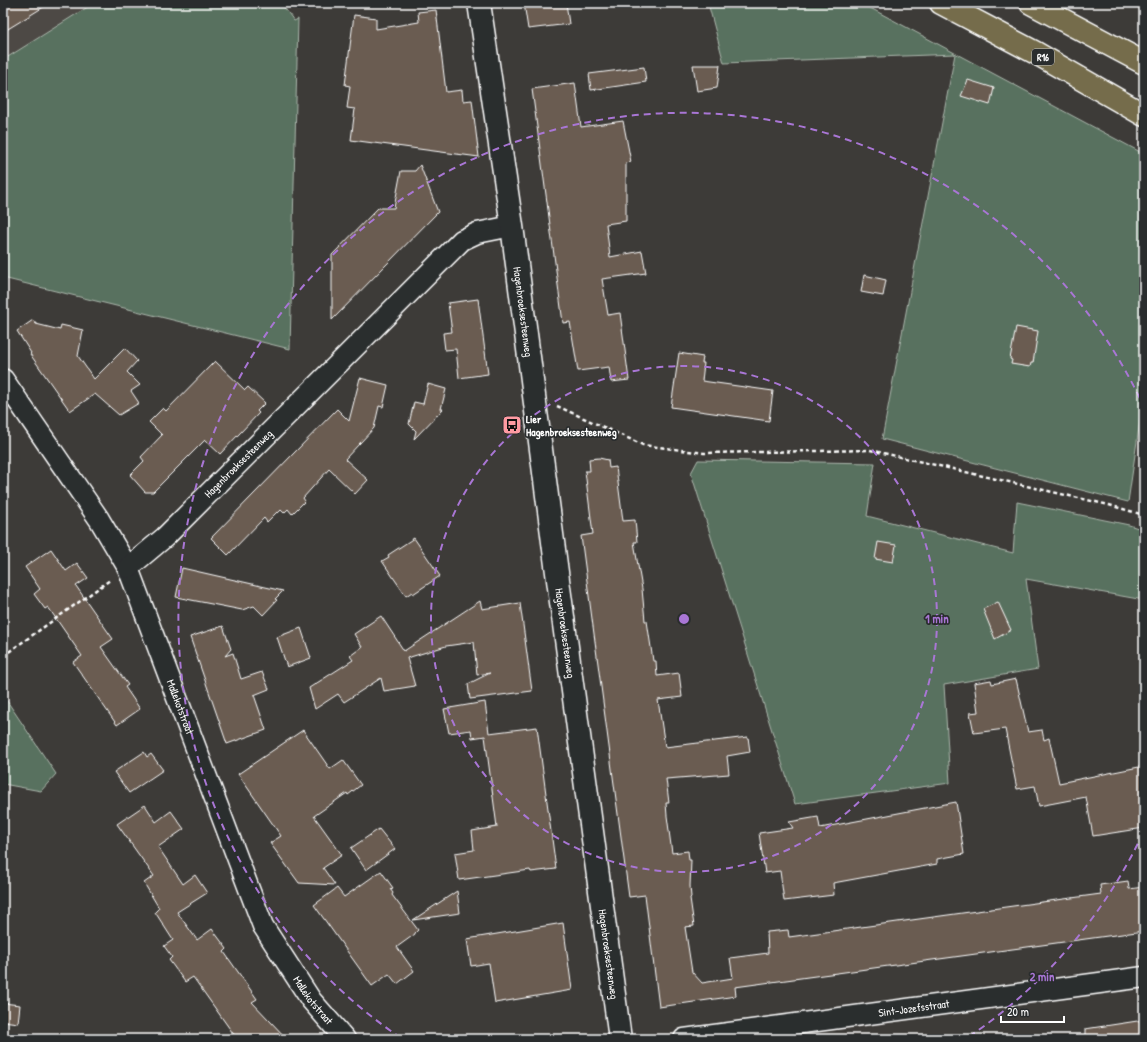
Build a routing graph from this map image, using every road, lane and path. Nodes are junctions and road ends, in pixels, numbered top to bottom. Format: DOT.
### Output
graph roads {
  1 [pos="479,3"];
  2 [pos="941,3"];
  3 [pos="1032,3"];
  4 [pos="1144,63"];
  5 [pos="1144,115"];
  6 [pos="512,226"];
  7 [pos="3,379"];
  8 [pos="534,396"];
  9 [pos="1144,515"];
  10 [pos="128,568"];
  11 [pos="3,656"];
  12 [pos="1144,977"];
  13 [pos="345,1039"];
  14 [pos="620,1039"];
  15 [pos="684,1039"];
  1 -- 6 [label="street, Hagenbroeksesteenweg"];
  2 -- 5 [label="highway, R16"];
  3 -- 4 [label="highway"];
  6 -- 8 [label="street, Hagenbroeksesteenweg"];
  6 -- 10 [label="street, Hagenbroeksesteenweg"];
  7 -- 10 [label="street, Mallekotstraat"];
  8 -- 9 [label="path"];
  8 -- 14 [label="street, Hagenbroeksesteenweg"];
  10 -- 11 [label="path"];
  10 -- 13 [label="street, Mallekotstraat"];
  12 -- 15 [label="street, Sint-Jozefsstraat"];
}
